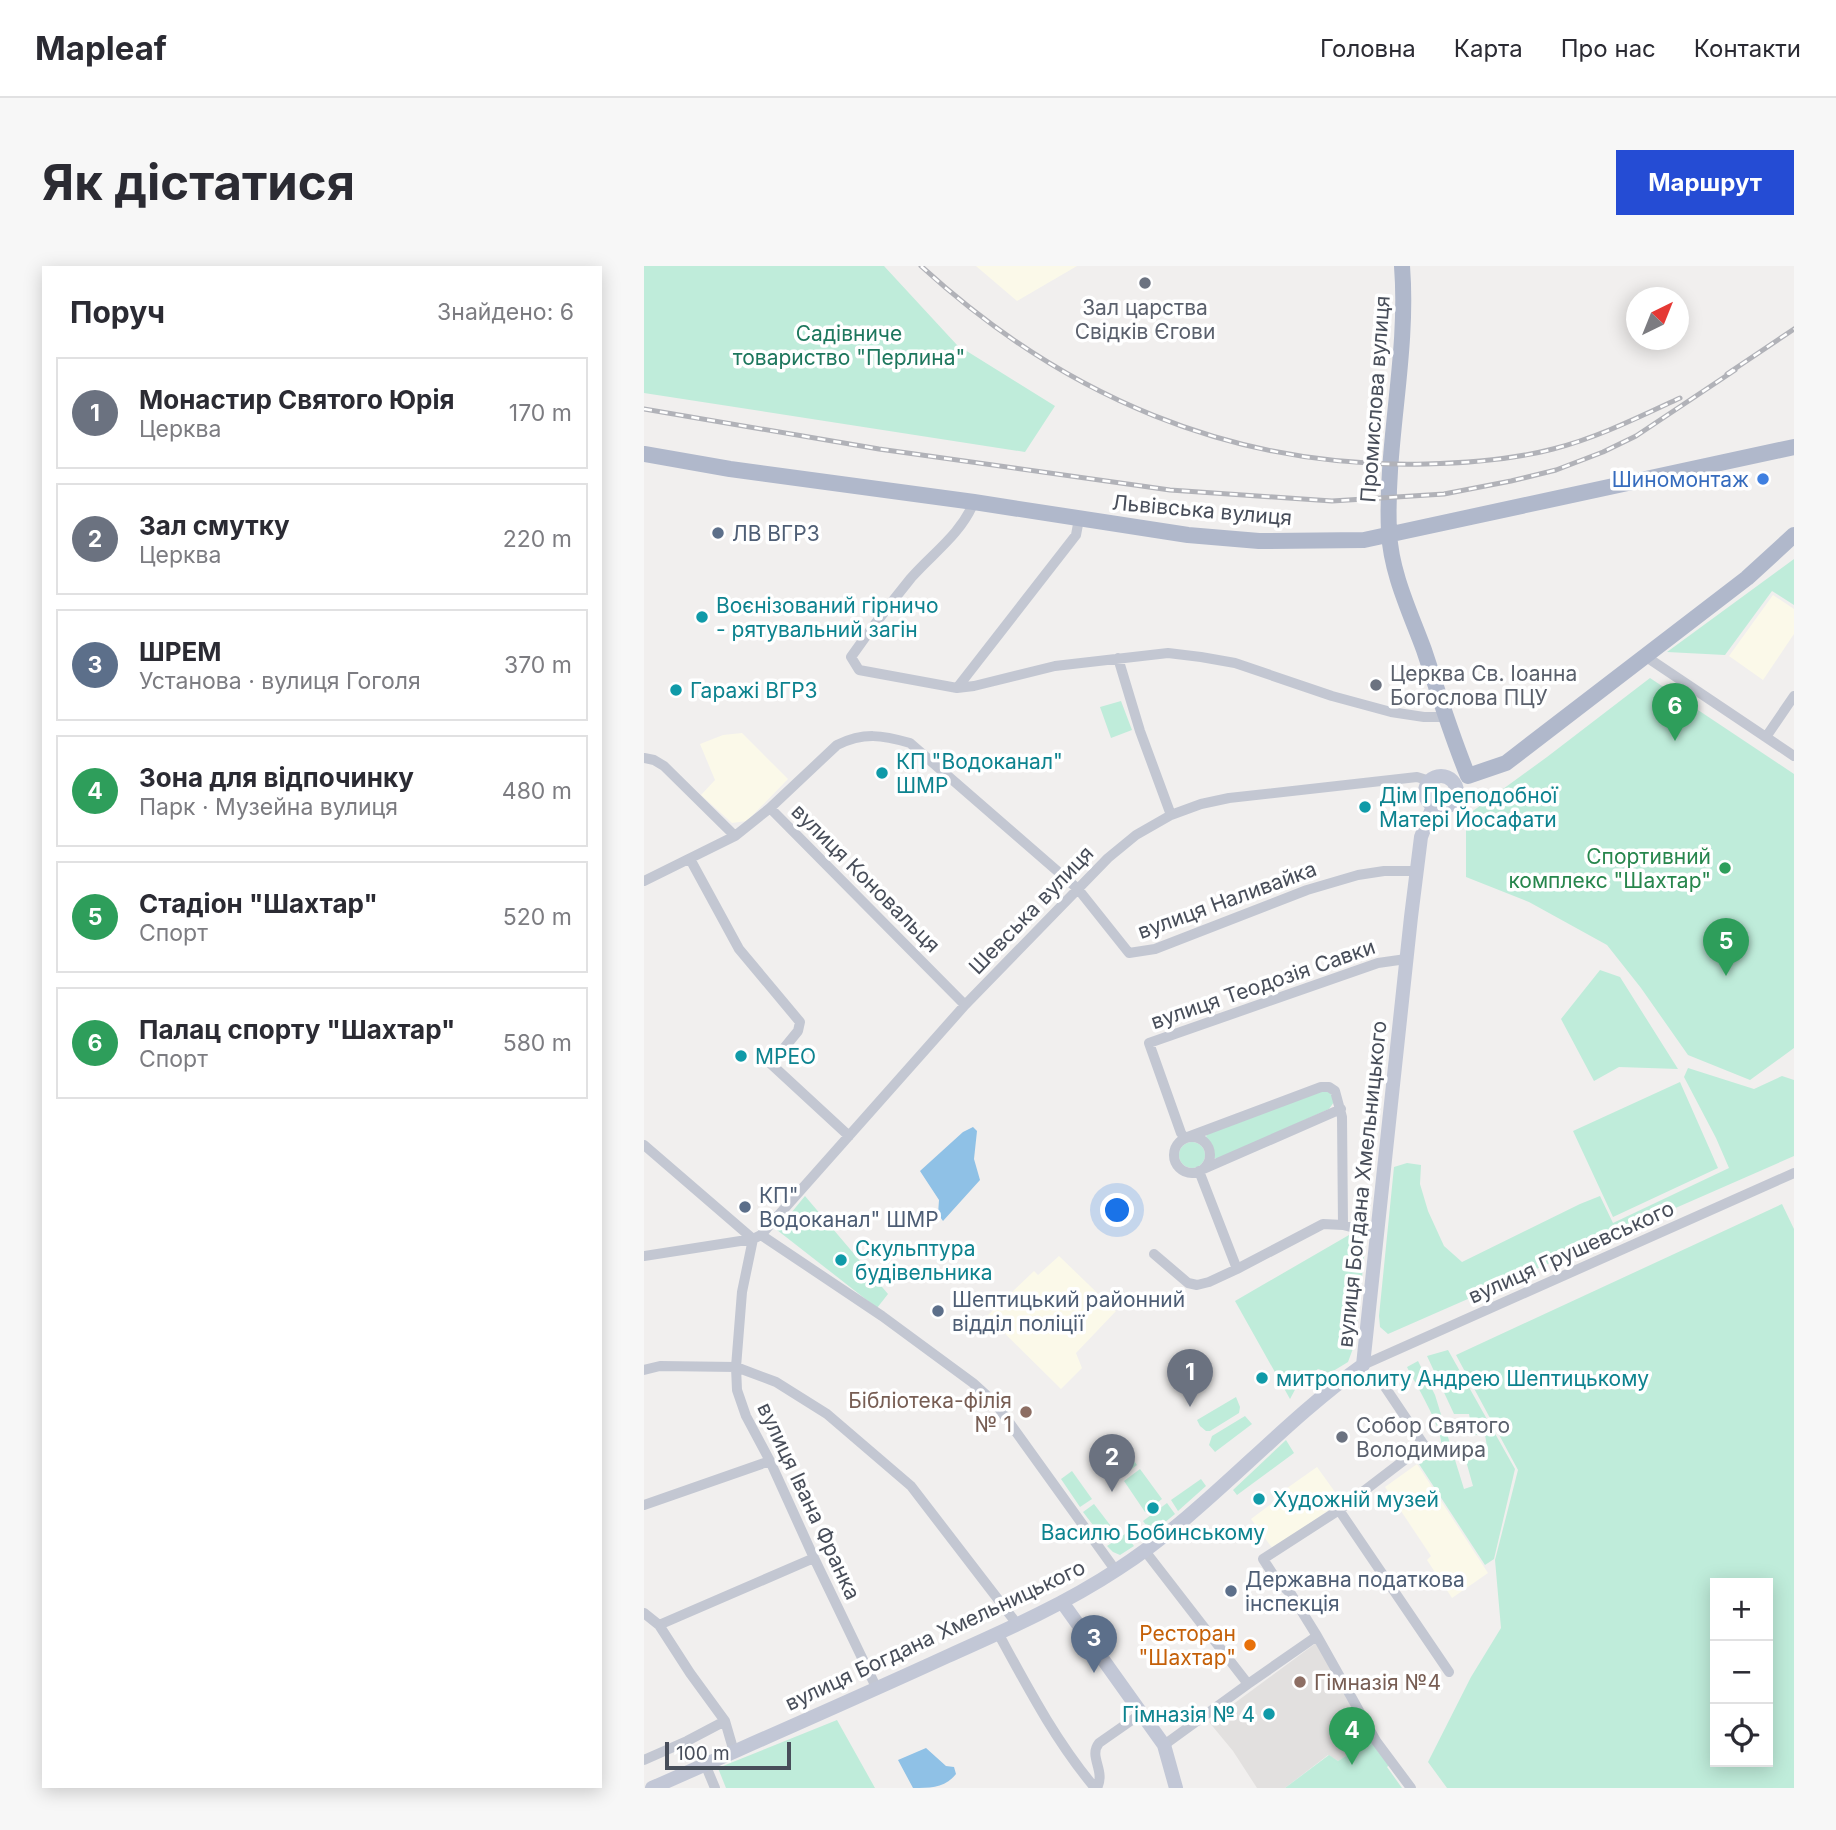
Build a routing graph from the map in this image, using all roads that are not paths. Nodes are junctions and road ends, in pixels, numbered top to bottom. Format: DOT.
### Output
graph roads {
  1 [pos="1402,266"];
  2 [pos="1794,447"];
  3 [pos="644,454"];
  4 [pos="974,502"];
  5 [pos="1079,519"];
  6 [pos="1389,536"];
  7 [pos="1793,538"];
  8 [pos="1645,656"];
  9 [pos="1118,658"];
  10 [pos="957,688"];
  11 [pos="1794,696"];
  12 [pos="1447,717"];
  13 [pos="1766,737"];
  14 [pos="1794,756"];
  15 [pos="644,758"];
  16 [pos="1430,781"];
  17 [pos="1461,781"];
  18 [pos="1433,806"];
  19 [pos="770,808"];
  20 [pos="1171,815"];
  21 [pos="735,836"];
  22 [pos="690,859"];
  23 [pos="1417,872"];
  24 [pos="644,881"];
  25 [pos="1078,889"];
  26 [pos="1406,959"];
  27 [pos="965,1005"];
  28 [pos="1341,1109"];
  29 [pos="849,1136"];
  30 [pos="1185,1138"];
  31 [pos="644,1145"];
  32 [pos="1199,1171"];
  33 [pos="1794,1174"];
  34 [pos="1343,1225"];
  35 [pos="1378,1234"];
  36 [pos="757,1237"];
  37 [pos="1154,1254"];
  38 [pos="644,1256"];
  39 [pos="1237,1269"];
  40 [pos="1363,1365"];
  41 [pos="736,1367"];
  42 [pos="644,1370"];
  43 [pos="1383,1384"];
  44 [pos="771,1461"];
  45 [pos="644,1505"];
  46 [pos="1339,1510"];
  47 [pos="1145,1551"];
  48 [pos="814,1558"];
  49 [pos="1116,1571"];
  50 [pos="1062,1602"];
  51 [pos="644,1617"];
  52 [pos="1017,1624"];
  53 [pos="659,1625"];
  54 [pos="998,1633"];
  55 [pos="1317,1636"];
  56 [pos="1449,1672"];
  57 [pos="1248,1684"];
  58 [pos="877,1689"];
  59 [pos="1142,1713"];
  60 [pos="724,1721"];
  61 [pos="1164,1745"];
  62 [pos="734,1752"];
  63 [pos="644,1760"];
  64 [pos="705,1764"];
  65 [pos="652,1788"];
  66 [pos="715,1788"];
  67 [pos="1096,1788"];
  68 [pos="1176,1788"];
  69 [pos="1411,1788"];
  1 -- 6 [label="main road, Промислова вулиця"];
  2 -- 6 [label="main road, Львівська вулиця"];
  3 -- 4 [label="main road, Львівська вулиця"];
  4 -- 5 [label="main road, Львівська вулиця"];
  4 -- 10 [label="street"];
  5 -- 6 [label="main road, Львівська вулиця"];
  5 -- 10 [label="street"];
  6 -- 12 [label="main road, Промислова вулиця"];
  7 -- 8 [label="main road"];
  8 -- 13 [label="street"];
  8 -- 17 [label="main road"];
  9 -- 10 [label="street"];
  9 -- 12 [label="street"];
  9 -- 20 [label="street"];
  11 -- 13 [label="street"];
  12 -- 17 [label="main road, Промислова вулиця"];
  13 -- 14 [label="street"];
  15 -- 21 [label="street"];
  16 -- 17 [label="main road"];
  16 -- 18 [label="main road"];
  16 -- 20 [label="street, Шевська вулиця"];
  17 -- 18 [label="main road"];
  18 -- 23 [label="main road, вулиця Богдана Хмельницького"];
  19 -- 21 [label="street"];
  19 -- 25 [label="street"];
  19 -- 27 [label="street, вулиця Коновальця"];
  20 -- 25 [label="street, Шевська вулиця"];
  21 -- 22 [label="street"];
  22 -- 24 [label="street"];
  22 -- 29 [label="street"];
  23 -- 25 [label="street, вулиця Наливайка"];
  23 -- 26 [label="main road, вулиця Богдана Хмельницького"];
  25 -- 27 [label="street, Шевська вулиця"];
  26 -- 30 [label="street, вулиця Теодозія Савки"];
  26 -- 35 [label="main road, вулиця Богдана Хмельницького"];
  27 -- 29 [label="street, Шевська вулиця"];
  28 -- 30 [label="street"];
  28 -- 32 [label="street"];
  28 -- 34 [label="street"];
  29 -- 36 [label="street, Шевська вулиця"];
  30 -- 32 [label="street"];
  30 -- 32 [label="street"];
  31 -- 36 [label="street"];
  32 -- 39 [label="street"];
  33 -- 40 [label="street, вулиця Грушевського"];
  34 -- 35 [label="street"];
  34 -- 39 [label="street"];
  35 -- 40 [label="main road, вулиця Богдана Хмельницького"];
  36 -- 38 [label="street"];
  36 -- 41 [label="street, вулиця Івана Франка"];
  36 -- 49 [label="street"];
  37 -- 39 [label="street"];
  40 -- 47 [label="main road, вулиця Богдана Хмельницького"];
  41 -- 42 [label="street"];
  41 -- 44 [label="street, вулиця Івана Франка"];
  41 -- 52 [label="street"];
  43 -- 46 [label="street"];
  44 -- 45 [label="street"];
  44 -- 48 [label="street, вулиця Івана Франка"];
  46 -- 55 [label="street"];
  46 -- 56 [label="street"];
  47 -- 49 [label="main road, вулиця Богдана Хмельницького"];
  47 -- 57 [label="street"];
  48 -- 53 [label="street"];
  48 -- 58 [label="street, вулиця Івана Франка"];
  49 -- 50 [label="main road, вулиця Богдана Хмельницького"];
  50 -- 52 [label="main road, вулиця Богдана Хмельницького"];
  50 -- 59 [label="main road"];
  51 -- 53 [label="street"];
  52 -- 54 [label="main road, вулиця Богдана Хмельницького"];
  53 -- 60 [label="street"];
  54 -- 58 [label="main road, вулиця Богдана Хмельницького"];
  54 -- 67 [label="street"];
  55 -- 57 [label="street"];
  55 -- 69 [label="street"];
  57 -- 61 [label="street"];
  58 -- 62 [label="main road, вулиця Богдана Хмельницького"];
  59 -- 61 [label="main road"];
  59 -- 67 [label="street"];
  60 -- 62 [label="street"];
  60 -- 63 [label="street"];
  61 -- 68 [label="main road"];
  62 -- 64 [label="main road, вулиця Богдана Хмельницького"];
  64 -- 65 [label="main road, вулиця Богдана Хмельницького"];
  64 -- 66 [label="street"];
}
